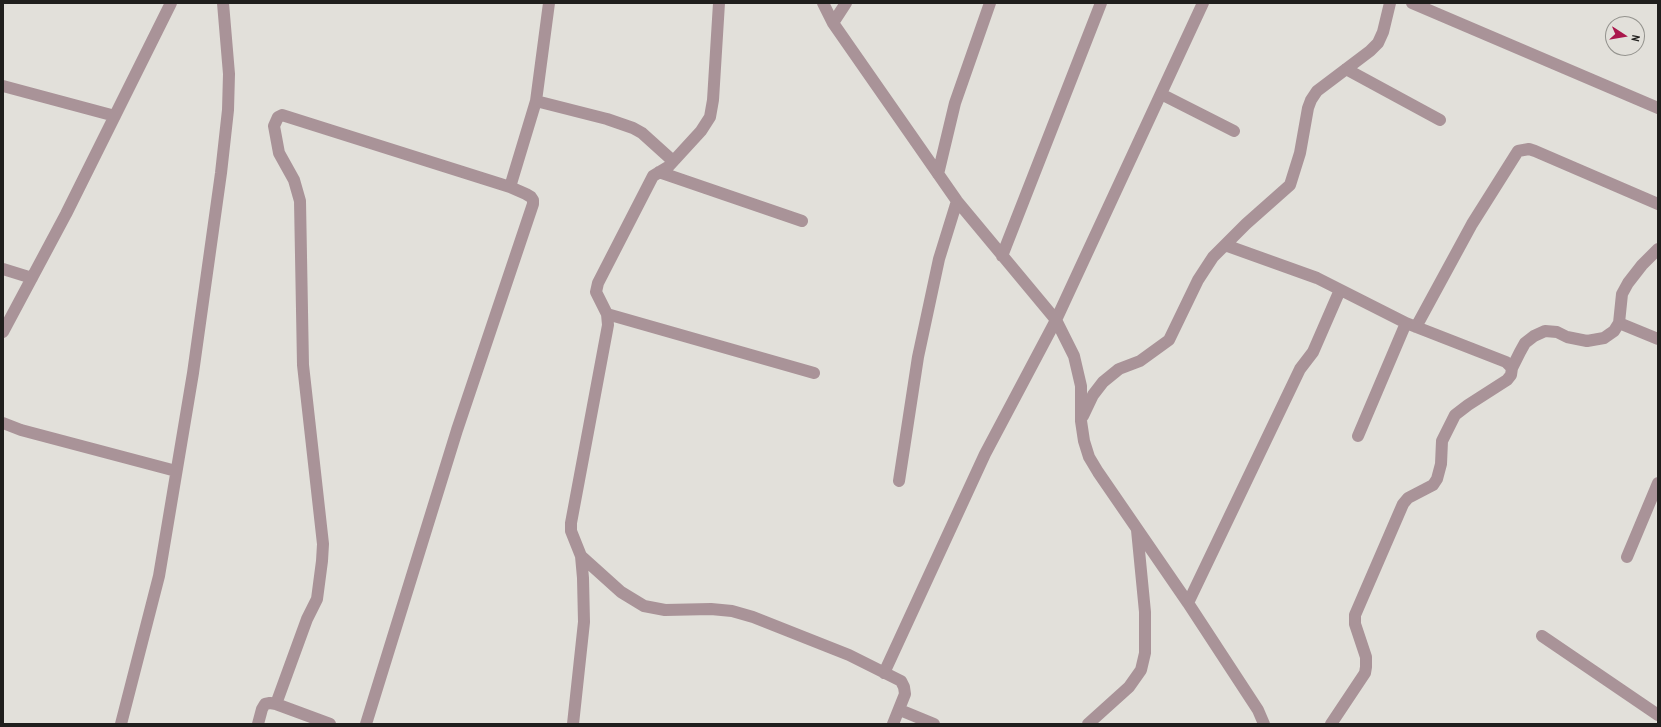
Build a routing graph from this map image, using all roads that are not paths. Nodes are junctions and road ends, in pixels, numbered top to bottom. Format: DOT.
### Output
graph roads {
  1 [pos="171,3"];
  2 [pos="223,3"];
  3 [pos="549,3"];
  4 [pos="720,3"];
  5 [pos="823,3"];
  6 [pos="846,3"];
  7 [pos="990,3"];
  8 [pos="1100,3"];
  9 [pos="1203,3"];
  10 [pos="1390,3"];
  11 [pos="1412,3"];
  12 [pos="833,22"];
  13 [pos="1346,69"];
  14 [pos="3,86"];
  15 [pos="1161,94"];
  16 [pos="536,101"];
  17 [pos="1658,108"];
  18 [pos="115,116"];
  19 [pos="1440,120"];
  20 [pos="1234,131"];
  21 [pos="673,161"];
  22 [pos="659,172"];
  23 [pos="938,174"];
  24 [pos="510,187"];
  25 [pos="956,201"];
  26 [pos="1658,204"];
  27 [pos="802,221"];
  28 [pos="1225,245"];
  29 [pos="1658,249"];
  30 [pos="1002,256"];
  31 [pos="3,269"];
  32 [pos="32,278"];
  33 [pos="1340,290"];
  34 [pos="607,314"];
  35 [pos="1056,320"];
  36 [pos="1619,322"];
  37 [pos="1411,325"];
  38 [pos="3,332"];
  39 [pos="1658,339"];
  40 [pos="1512,368"];
  41 [pos="814,373"];
  42 [pos="1081,421"];
  43 [pos="3,423"];
  44 [pos="1358,436"];
  45 [pos="176,472"];
  46 [pos="899,481"];
  47 [pos="1658,483"];
  48 [pos="1137,529"];
  49 [pos="581,556"];
  50 [pos="1627,557"];
  51 [pos="1188,603"];
  52 [pos="1542,636"];
  53 [pos="884,673"];
  54 [pos="276,704"];
  55 [pos="900,710"];
  56 [pos="1658,715"];
  57 [pos="122,724"];
  58 [pos="258,724"];
  59 [pos="330,724"];
  60 [pos="366,724"];
  61 [pos="573,724"];
  62 [pos="893,724"];
  63 [pos="934,724"];
  64 [pos="1088,724"];
  65 [pos="1264,724"];
  66 [pos="1331,724"];
  1 -- 18 [label="street"];
  2 -- 45 [label="street"];
  3 -- 16 [label="street"];
  4 -- 21 [label="street"];
  5 -- 12 [label="street"];
  6 -- 12 [label="street"];
  7 -- 23 [label="street"];
  8 -- 30 [label="street"];
  9 -- 15 [label="street"];
  10 -- 13 [label="street"];
  11 -- 17 [label="street"];
  12 -- 23 [label="street"];
  13 -- 19 [label="street"];
  13 -- 28 [label="street"];
  14 -- 18 [label="street"];
  15 -- 20 [label="street"];
  15 -- 35 [label="street"];
  16 -- 21 [label="street"];
  16 -- 24 [label="street"];
  18 -- 32 [label="street"];
  21 -- 22 [label="street"];
  22 -- 27 [label="street"];
  22 -- 34 [label="street"];
  23 -- 25 [label="street"];
  24 -- 54 [label="street"];
  24 -- 60 [label="street"];
  25 -- 30 [label="street"];
  25 -- 46 [label="street"];
  26 -- 37 [label="street"];
  28 -- 33 [label="street"];
  28 -- 42 [label="street"];
  29 -- 36 [label="street"];
  30 -- 35 [label="street"];
  31 -- 32 [label="street"];
  32 -- 38 [label="street"];
  33 -- 37 [label="street"];
  33 -- 51 [label="street"];
  34 -- 41 [label="street"];
  34 -- 49 [label="street"];
  35 -- 42 [label="street"];
  35 -- 53 [label="street"];
  36 -- 39 [label="street"];
  36 -- 40 [label="street"];
  37 -- 40 [label="street"];
  37 -- 44 [label="street"];
  40 -- 66 [label="street"];
  42 -- 48 [label="street"];
  43 -- 45 [label="street"];
  45 -- 57 [label="street"];
  47 -- 50 [label="street"];
  48 -- 51 [label="street"];
  48 -- 64 [label="street"];
  49 -- 53 [label="street"];
  49 -- 61 [label="street"];
  51 -- 65 [label="street"];
  52 -- 56 [label="street"];
  53 -- 55 [label="street"];
  54 -- 58 [label="street"];
  54 -- 59 [label="street"];
  55 -- 62 [label="street"];
  55 -- 63 [label="street"];
}
